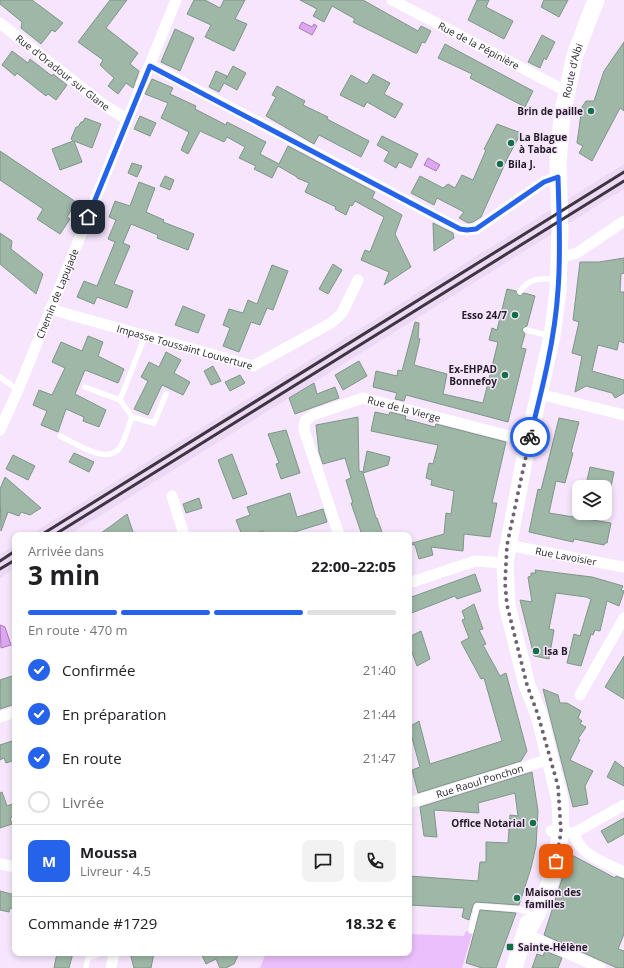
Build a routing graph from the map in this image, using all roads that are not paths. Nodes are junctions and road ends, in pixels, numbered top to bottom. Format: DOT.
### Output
graph roads {
  1 [pos="176,0"];
  2 [pos="392,0"];
  3 [pos="596,0"];
  4 [pos="0,23"];
  5 [pos="150,66"];
  6 [pos="566,91"];
  7 [pos="128,120"];
  8 [pos="558,184"];
  9 [pos="624,221"];
  10 [pos="560,258"];
  11 [pos="358,280"];
  12 [pos="559,280"];
  13 [pos="520,292"];
  14 [pos="50,309"];
  15 [pos="526,330"];
  16 [pos="145,336"];
  17 [pos="552,336"];
  18 [pos="0,377"];
  19 [pos="86,387"];
  20 [pos="18,390"];
  21 [pos="166,394"];
  22 [pos="539,394"];
  23 [pos="120,400"];
  24 [pos="624,415"];
  25 [pos="132,417"];
  26 [pos="0,430"];
  27 [pos="60,436"];
  28 [pos="529,441"];
  29 [pos="172,496"];
  30 [pos="183,532"];
  31 [pos="338,532"];
  32 [pos="507,545"];
  33 [pos="505,563"];
  34 [pos="624,567"];
  35 [pos="412,582"];
  36 [pos="624,618"];
  37 [pos="580,695"];
  38 [pos="12,713"];
  39 [pos="0,717"];
  40 [pos="545,760"];
  41 [pos="412,802"];
  42 [pos="624,805"];
  43 [pos="562,832"];
  44 [pos="0,864"];
  45 [pos="12,866"];
  46 [pos="624,872"];
  47 [pos="534,913"];
  48 [pos="470,931"];
  49 [pos="526,934"];
  50 [pos="94,956"];
  51 [pos="113,956"];
  52 [pos="86,968"];
  53 [pos="111,968"];
  54 [pos="514,968"];
  55 [pos="600,968"];
  1 -- 5 [label="street, Chemin de Lapujade"];
  2 -- 6 [label="street, Rue de la Pépinière"];
  3 -- 6 [label="main road, Route d'Albi"];
  4 -- 7 [label="street, Rue d'Oradour sur Glane"];
  5 -- 7 [label="street, Chemin de Lapujade"];
  5 -- 8 [label="street"];
  6 -- 8 [label="main road, Route d'Albi"];
  7 -- 14 [label="street, Chemin de Lapujade"];
  8 -- 10 [label="main road, Route d'Albi"];
  9 -- 10 [label="street"];
  10 -- 12 [label="main road, Route d'Albi"];
  11 -- 16 [label="street, Impasse Toussaint Louverture"];
  12 -- 13 [label="lane"];
  12 -- 17 [label="main road, Route d'Albi"];
  14 -- 16 [label="street, Impasse Toussaint Louverture"];
  14 -- 20 [label="street, Chemin de Lapujade"];
  15 -- 17 [label="lane"];
  16 -- 23 [label="lane"];
  17 -- 22 [label="main road, Route d'Albi"];
  18 -- 20 [label="lane"];
  19 -- 23 [label="lane"];
  20 -- 26 [label="street, Chemin de Lapujade"];
  21 -- 25 [label="lane"];
  22 -- 24 [label="street"];
  22 -- 28 [label="main road, Route d'Albi"];
  23 -- 25 [label="lane"];
  25 -- 27 [label="lane"];
  28 -- 31 [label="street, Rue de la Vierge"];
  28 -- 32 [label="main road, Route d'Albi"];
  29 -- 30 [label="street"];
  32 -- 33 [label="main road, Route d'Albi"];
  32 -- 34 [label="street, Rue Lavoisier"];
  33 -- 35 [label="street"];
  33 -- 40 [label="main road, Route d'Albi"];
  36 -- 37 [label="street"];
  38 -- 39 [label="street"];
  40 -- 41 [label="street, Rue Raoul Ponchon"];
  40 -- 43 [label="main road, Route d'Albi"];
  42 -- 43 [label="street"];
  43 -- 46 [label="street"];
  43 -- 47 [label="main road, Route d'Albi"];
  44 -- 45 [label="street"];
  47 -- 48 [label="lane"];
  47 -- 49 [label="main road, Route d'Albi"];
  49 -- 54 [label="main road, Route d'Albi"];
  49 -- 55 [label="street"];
  50 -- 52 [label="lane"];
  51 -- 53 [label="street"];
}
